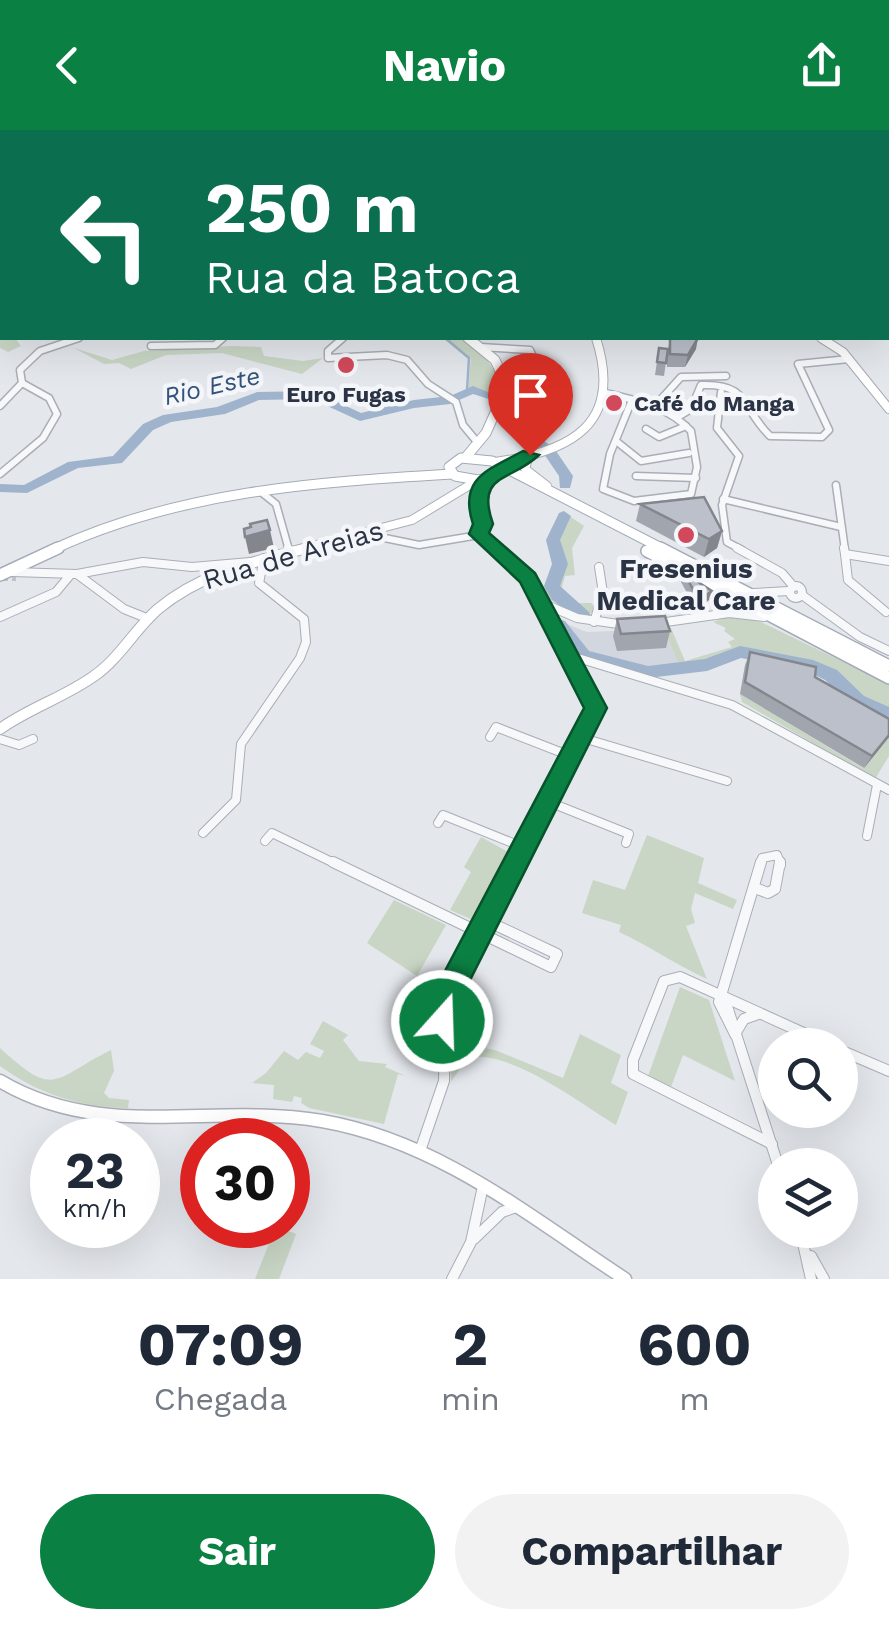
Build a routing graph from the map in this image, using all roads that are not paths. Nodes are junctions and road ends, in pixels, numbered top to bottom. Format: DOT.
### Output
graph roads {
  1 [pos="74,340"];
  2 [pos="221,340"];
  3 [pos="341,340"];
  4 [pos="471,340"];
  5 [pos="597,340"];
  6 [pos="824,340"];
  7 [pos="152,346"];
  8 [pos="491,352"];
  9 [pos="850,359"];
  10 [pos="726,376"];
  11 [pos="22,383"];
  12 [pos="602,392"];
  13 [pos="721,392"];
  14 [pos="552,400"];
  15 [pos="632,400"];
  16 [pos="0,406"];
  17 [pos="655,406"];
  18 [pos="889,409"];
  19 [pos="678,417"];
  20 [pos="686,426"];
  21 [pos="646,429"];
  22 [pos="616,441"];
  23 [pos="689,453"];
  24 [pos="530,455"];
  25 [pos="489,456"];
  26 [pos="466,457"];
  27 [pos="452,462"];
  28 [pos="0,474"];
  29 [pos="455,476"];
  30 [pos="636,476"];
  31 [pos="696,478"];
  32 [pos="484,480"];
  33 [pos="836,484"];
  34 [pos="294,486"];
  35 [pos="257,490"];
  36 [pos="450,496"];
  37 [pos="723,499"];
  38 [pos="568,500"];
  39 [pos="276,504"];
  40 [pos="840,526"];
  41 [pos="364,534"];
  42 [pos="479,534"];
  43 [pos="290,553"];
  44 [pos="845,554"];
  45 [pos="264,558"];
  46 [pos="33,559"];
  47 [pos="889,560"];
  48 [pos="250,562"];
  49 [pos="599,567"];
  50 [pos="1,572"];
  51 [pos="42,573"];
  52 [pos="55,574"];
  53 [pos="74,574"];
  54 [pos="16,577"];
  55 [pos="729,585"];
  56 [pos="715,588"];
  57 [pos="796,592"];
  58 [pos="540,602"];
  59 [pos="886,612"];
  60 [pos="716,615"];
  61 [pos="0,617"];
  62 [pos="768,617"];
  63 [pos="789,617"];
  64 [pos="148,619"];
  65 [pos="594,622"];
  66 [pos="652,624"];
  67 [pos="638,625"];
  68 [pos="889,652"];
  69 [pos="568,655"];
  70 [pos="592,665"];
  71 [pos="889,666"];
  72 [pos="579,672"];
  73 [pos="889,678"];
  74 [pos="0,729"];
  75 [pos="490,736"];
  76 [pos="583,738"];
  77 [pos="0,739"];
  78 [pos="33,739"];
  79 [pos="821,756"];
  80 [pos="572,757"];
  81 [pos="814,766"];
  82 [pos="728,781"];
  83 [pos="878,785"];
  84 [pos="889,790"];
  85 [pos="549,802"];
  86 [pos="438,823"];
  87 [pos="203,832"];
  88 [pos="867,836"];
  89 [pos="264,841"];
  90 [pos="626,843"];
  91 [pos="525,848"];
  92 [pos="755,888"];
  93 [pos="487,921"];
  94 [pos="481,932"];
  95 [pos="722,996"];
  96 [pos="758,1014"];
  97 [pos="791,1028"];
  98 [pos="734,1034"];
  99 [pos="858,1058"];
  100 [pos="889,1071"];
  101 [pos="0,1081"];
  102 [pos="772,1144"];
  103 [pos="773,1148"];
  104 [pos="420,1150"];
  105 [pos="483,1186"];
  106 [pos="516,1206"];
  107 [pos="471,1242"];
  108 [pos="805,1248"];
  109 [pos="806,1248"];
  110 [pos="452,1279"];
  111 [pos="625,1279"];
  112 [pos="811,1279"];
  113 [pos="824,1279"];
  1 -- 11 [label="street"];
  2 -- 7 [label="street"];
  3 -- 25 [label="street"];
  4 -- 8 [label="main road"];
  5 -- 12 [label="street"];
  6 -- 9 [label="street"];
  8 -- 14 [label="street"];
  8 -- 25 [label="main road"];
  9 -- 18 [label="street"];
  9 -- 19 [label="street"];
  10 -- 17 [label="street"];
  11 -- 16 [label="street"];
  11 -- 28 [label="street"];
  12 -- 15 [label="street"];
  12 -- 24 [label="street"];
  13 -- 37 [label="street"];
  15 -- 17 [label="street"];
  15 -- 22 [label="street"];
  17 -- 19 [label="street"];
  19 -- 20 [label="street"];
  20 -- 21 [label="street"];
  20 -- 31 [label="street"];
  22 -- 23 [label="street"];
  22 -- 31 [label="street"];
  24 -- 25 [label="street"];
  24 -- 38 [label="street"];
  25 -- 26 [label="main road"];
  25 -- 26 [label="main road"];
  25 -- 32 [label="main road"];
  25 -- 38 [label="main road"];
  26 -- 27 [label="main road"];
  27 -- 29 [label="main road"];
  27 -- 50 [label="main road"];
  29 -- 32 [label="main road"];
  29 -- 34 [label="main road"];
  29 -- 36 [label="street"];
  30 -- 31 [label="street"];
  32 -- 36 [label="street, Rua de Areias"];
  32 -- 42 [label="street"];
  32 -- 56 [label="main road"];
  33 -- 40 [label="street"];
  34 -- 35 [label="main road"];
  34 -- 39 [label="street"];
  35 -- 39 [label="street"];
  35 -- 46 [label="main road"];
  36 -- 41 [label="street, Rua de Areias"];
  37 -- 40 [label="street"];
  37 -- 57 [label="street"];
  38 -- 55 [label="main road"];
  39 -- 43 [label="street"];
  40 -- 44 [label="street"];
  41 -- 42 [label="street"];
  41 -- 43 [label="street, Rua de Areias"];
  42 -- 58 [label="street"];
  43 -- 45 [label="street, Rua de Areias"];
  44 -- 47 [label="street"];
  44 -- 59 [label="street"];
  45 -- 48 [label="street, Rua de Areias"];
  45 -- 87 [label="street"];
  46 -- 50 [label="main road"];
  46 -- 51 [label="street"];
  48 -- 53 [label="street"];
  48 -- 64 [label="street, Rua de Areias"];
  49 -- 65 [label="street"];
  50 -- 51 [label="street"];
  51 -- 52 [label="street"];
  52 -- 53 [label="street"];
  52 -- 54 [label="street"];
  53 -- 61 [label="street"];
  53 -- 64 [label="street"];
  55 -- 57 [label="street"];
  55 -- 63 [label="main road"];
  56 -- 60 [label="street"];
  56 -- 62 [label="main road"];
  57 -- 63 [label="street"];
  57 -- 68 [label="street"];
  58 -- 65 [label="street"];
  58 -- 69 [label="street"];
  60 -- 62 [label="street"];
  60 -- 66 [label="street"];
  62 -- 73 [label="main road"];
  63 -- 71 [label="main road"];
  64 -- 74 [label="street, Rua de Areias"];
  65 -- 67 [label="street"];
  69 -- 70 [label="street"];
  69 -- 72 [label="street"];
  70 -- 72 [label="street"];
  70 -- 79 [label="street"];
  72 -- 76 [label="street"];
  75 -- 80 [label="street"];
  76 -- 80 [label="street"];
  76 -- 82 [label="street"];
  77 -- 78 [label="street"];
  79 -- 81 [label="street"];
  79 -- 83 [label="street"];
  80 -- 85 [label="street"];
  83 -- 84 [label="street"];
  83 -- 88 [label="street"];
  85 -- 90 [label="street"];
  85 -- 91 [label="street"];
  86 -- 91 [label="street"];
  89 -- 94 [label="street"];
  91 -- 93 [label="street"];
  92 -- 95 [label="street"];
  93 -- 94 [label="street"];
  93 -- 94 [label="street"];
  94 -- 104 [label="street"];
  95 -- 96 [label="street"];
  95 -- 98 [label="street"];
  95 -- 102 [label="street"];
  96 -- 97 [label="street"];
  96 -- 98 [label="street"];
  98 -- 102 [label="street"];
  99 -- 100 [label="street"];
  101 -- 104 [label="street"];
  102 -- 103 [label="street"];
  104 -- 105 [label="street"];
  105 -- 106 [label="street"];
  105 -- 107 [label="street"];
  106 -- 107 [label="street"];
  106 -- 111 [label="street"];
  107 -- 110 [label="street"];
  108 -- 112 [label="street"];
  109 -- 113 [label="street"];
}
